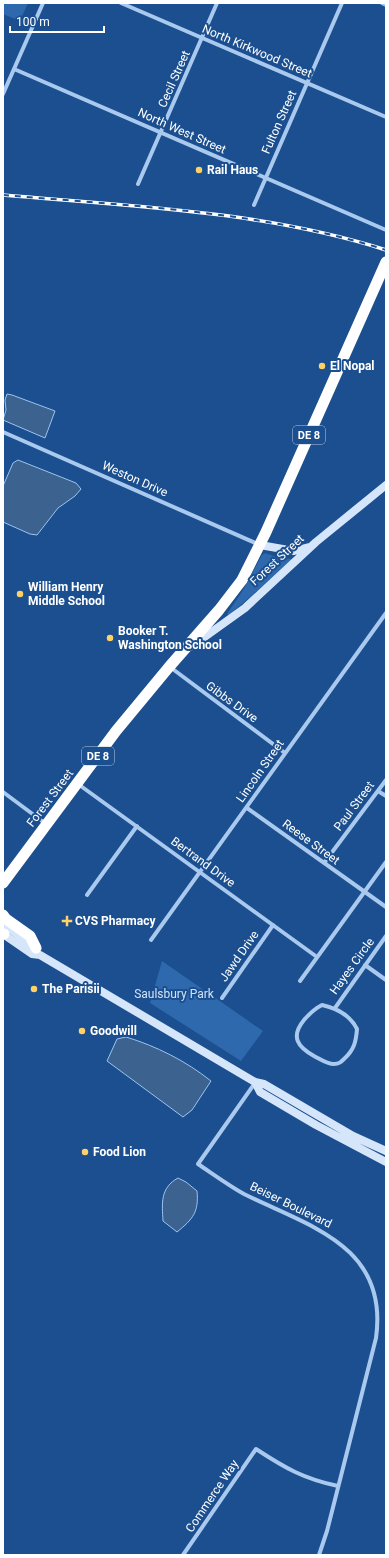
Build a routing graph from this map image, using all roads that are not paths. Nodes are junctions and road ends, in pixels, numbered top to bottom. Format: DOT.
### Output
graph roads {
  1 [pos="43,3"];
  2 [pos="121,3"];
  3 [pos="218,3"];
  4 [pos="342,3"];
  5 [pos="382,3"];
  6 [pos="386,5"];
  7 [pos="202,38"];
  8 [pos="14,69"];
  9 [pos="308,83"];
  10 [pos="3,94"];
  11 [pos="386,117"];
  12 [pos="161,132"];
  13 [pos="266,178"];
  14 [pos="138,184"];
  15 [pos="254,205"];
  16 [pos="386,230"];
  17 [pos="386,262"];
  18 [pos="3,432"];
  19 [pos="386,484"];
  20 [pos="316,542"];
  21 [pos="260,545"];
  22 [pos="386,613"];
  23 [pos="178,656"];
  24 [pos="169,667"];
  25 [pos="285,753"];
  26 [pos="386,780"];
  27 [pos="77,783"];
  28 [pos="378,791"];
  29 [pos="3,792"];
  30 [pos="386,796"];
  31 [pos="247,808"];
  32 [pos="46,825"];
  33 [pos="137,826"];
  34 [pos="386,862"];
  35 [pos="324,863"];
  36 [pos="200,872"];
  37 [pos="3,882"];
  38 [pos="365,892"];
  39 [pos="87,895"];
  40 [pos="386,907"];
  41 [pos="3,915"];
  42 [pos="273,925"];
  43 [pos="3,932"];
  44 [pos="386,936"];
  45 [pos="150,940"];
  46 [pos="38,951"];
  47 [pos="317,957"];
  48 [pos="366,965"];
  49 [pos="386,980"];
  50 [pos="300,981"];
  51 [pos="222,998"];
  52 [pos="335,1008"];
  53 [pos="255,1082"];
  54 [pos="386,1151"];
  55 [pos="386,1162"];
  56 [pos="338,1486"];
  57 [pos="184,1555"];
  58 [pos="319,1555"];
  1 -- 8 [label="street"];
  2 -- 7 [label="street, North Kirkwood Street"];
  3 -- 7 [label="street, Cecil Street"];
  4 -- 9 [label="street, Fulton Street"];
  5 -- 6 [label="street"];
  7 -- 9 [label="street, North Kirkwood Street"];
  7 -- 12 [label="street, Cecil Street"];
  8 -- 10 [label="street"];
  8 -- 12 [label="street, North West Street"];
  9 -- 11 [label="street, North Kirkwood Street"];
  9 -- 13 [label="street, Fulton Street"];
  12 -- 13 [label="street, North West Street"];
  12 -- 14 [label="street, Cecil Street"];
  13 -- 15 [label="street, Fulton Street"];
  13 -- 16 [label="street, North West Street"];
  17 -- 21 [label="highway, DE 8"];
  18 -- 21 [label="street, Weston Drive"];
  19 -- 20 [label="main road, Forest Street"];
  20 -- 21 [label="main road, Forest Street"];
  20 -- 23 [label="main road, Forest Street"];
  21 -- 23 [label="highway, Forest Street / DE 8"];
  22 -- 25 [label="street, Lincoln Street"];
  23 -- 24 [label="highway, Forest Street / DE 8"];
  24 -- 25 [label="street, Gibbs Drive"];
  24 -- 27 [label="highway, Forest Street / DE 8"];
  25 -- 31 [label="street, Lincoln Street"];
  26 -- 28 [label="street, Paul Street"];
  27 -- 32 [label="highway, Forest Street / DE 8"];
  27 -- 33 [label="street, Bertrand Drive"];
  28 -- 30 [label="street"];
  28 -- 35 [label="street, Paul Street"];
  29 -- 32 [label="street"];
  31 -- 35 [label="street, Reese Street"];
  31 -- 36 [label="street, Lincoln Street"];
  32 -- 37 [label="highway, Forest Street / DE 8"];
  33 -- 36 [label="street, Bertrand Drive"];
  33 -- 39 [label="street"];
  34 -- 38 [label="street"];
  35 -- 38 [label="street, Reese Street"];
  36 -- 42 [label="street, Bertrand Drive"];
  36 -- 45 [label="street, Lincoln Street"];
  38 -- 40 [label="street, Reese Street"];
  38 -- 47 [label="street"];
  41 -- 46 [label="highway"];
  42 -- 47 [label="street, Bertrand Drive"];
  42 -- 51 [label="street, Jawd Drive"];
  43 -- 46 [label="main road"];
  44 -- 48 [label="street, Hayes Circle"];
  46 -- 53 [label="main road"];
  47 -- 50 [label="street"];
  48 -- 49 [label="street"];
  48 -- 52 [label="street, Hayes Circle"];
  52 -- 52 [label="street, Hayes Circle"];
  53 -- 54 [label="main road"];
  53 -- 55 [label="main road"];
  53 -- 56 [label="street, Beiser Boulevard"];
  56 -- 57 [label="street, Commerce Way"];
  56 -- 58 [label="street, Beiser Boulevard"];
}
